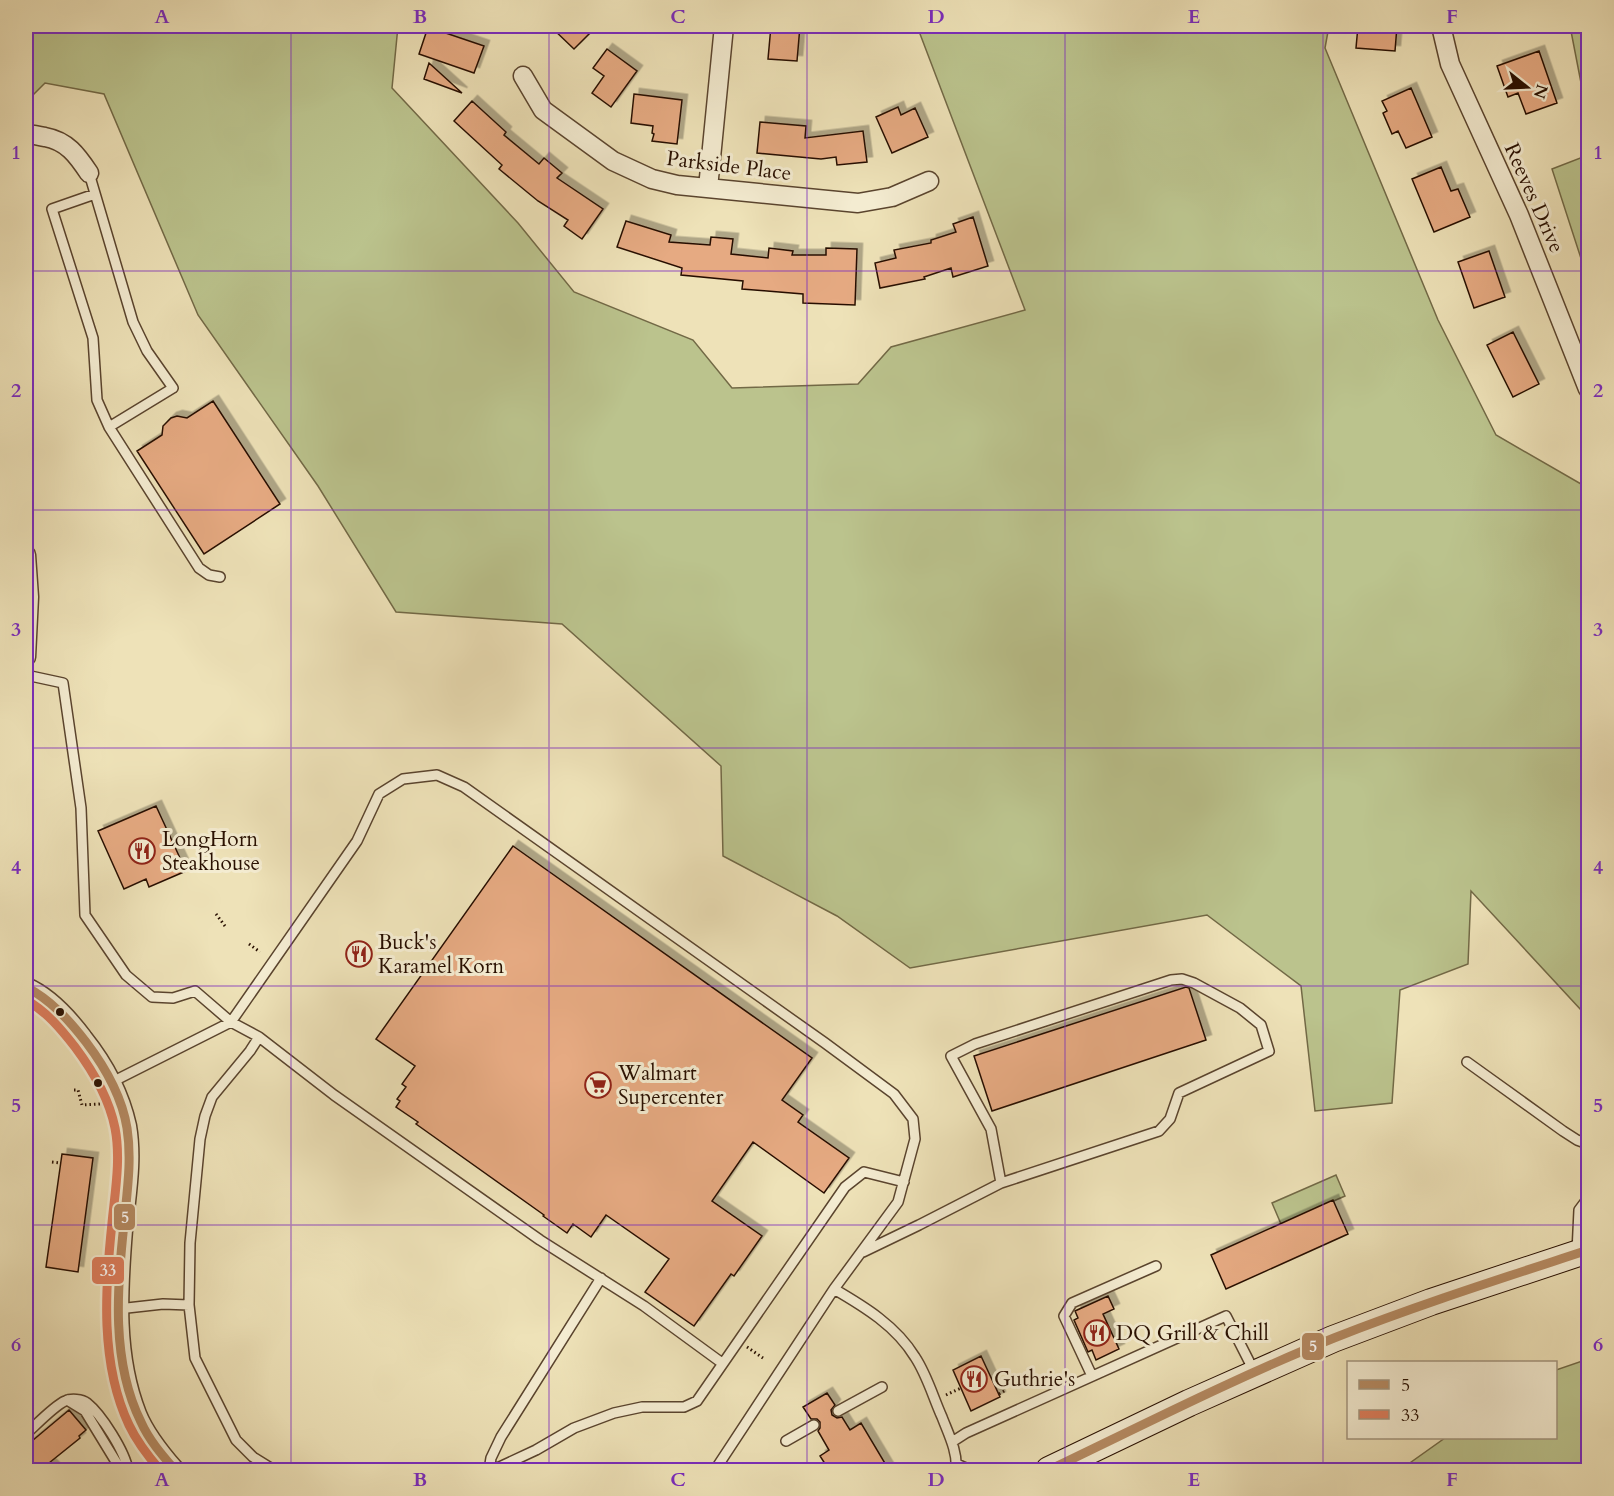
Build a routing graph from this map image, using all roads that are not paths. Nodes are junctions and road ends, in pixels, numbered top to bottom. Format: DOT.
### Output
graph roads {
  1 [pos="724,26"];
  2 [pos="1441,26"];
  3 [pos="523,76"];
  4 [pos="26,136"];
  5 [pos="89,173"];
  6 [pos="929,182"];
  7 [pos="708,188"];
  8 [pos="95,194"];
  9 [pos="1588,389"];
  10 [pos="109,427"];
  11 [pos="26,555"];
  12 [pos="220,577"];
  13 [pos="26,657"];
  14 [pos="26,675"];
  15 [pos="26,987"];
  16 [pos="231,1022"];
  17 [pos="259,1037"];
  18 [pos="1467,1062"];
  19 [pos="112,1082"];
  20 [pos="1588,1144"];
  21 [pos="904,1182"];
  22 [pos="1001,1183"];
  23 [pos="1588,1198"];
  24 [pos="1583,1252"];
  25 [pos="861,1253"];
  26 [pos="1156,1266"];
  27 [pos="601,1278"];
  28 [pos="834,1289"];
  29 [pos="189,1305"];
  30 [pos="118,1309"];
  31 [pos="722,1363"];
  32 [pos="1255,1374"];
  33 [pos="1092,1376"];
  34 [pos="882,1388"];
  35 [pos="66,1400"];
  36 [pos="838,1411"];
  37 [pos="814,1425"];
  38 [pos="26,1434"];
  39 [pos="786,1440"];
  40 [pos="952,1442"];
  41 [pos="956,1467"];
  42 [pos="121,1470"];
  43 [pos="128,1470"];
  44 [pos="175,1470"];
  45 [pos="274,1470"];
  46 [pos="491,1470"];
  47 [pos="715,1470"];
  48 [pos="970,1470"];
  49 [pos="1048,1470"];
  1 -- 7 [label="street"];
  2 -- 9 [label="street, Reeves Drive"];
  3 -- 7 [label="street, Parkside Place"];
  4 -- 5 [label="street"];
  5 -- 8 [label="lane"];
  6 -- 7 [label="street, Parkside Place"];
  8 -- 10 [label="lane"];
  8 -- 10 [label="lane"];
  10 -- 12 [label="lane"];
  11 -- 13 [label="street"];
  14 -- 16 [label="lane"];
  15 -- 19 [label="street"];
  16 -- 17 [label="lane"];
  16 -- 19 [label="lane"];
  16 -- 21 [label="lane"];
  17 -- 27 [label="lane"];
  17 -- 29 [label="lane"];
  18 -- 20 [label="lane"];
  19 -- 30 [label="street"];
  21 -- 25 [label="lane"];
  21 -- 31 [label="lane"];
  22 -- 22 [label="lane"];
  22 -- 25 [label="lane"];
  23 -- 24 [label="lane"];
  24 -- 32 [label="main road"];
  25 -- 28 [label="lane"];
  26 -- 33 [label="lane"];
  27 -- 31 [label="lane"];
  27 -- 46 [label="lane"];
  28 -- 40 [label="lane"];
  28 -- 47 [label="lane"];
  29 -- 30 [label="lane"];
  29 -- 45 [label="lane"];
  30 -- 44 [label="street"];
  31 -- 46 [label="lane"];
  32 -- 33 [label="lane"];
  32 -- 49 [label="main road"];
  33 -- 40 [label="lane"];
  34 -- 36 [label="lane"];
  35 -- 38 [label="lane"];
  35 -- 42 [label="lane"];
  35 -- 43 [label="lane"];
  37 -- 39 [label="lane"];
  40 -- 41 [label="lane"];
  41 -- 48 [label="lane"];
}
